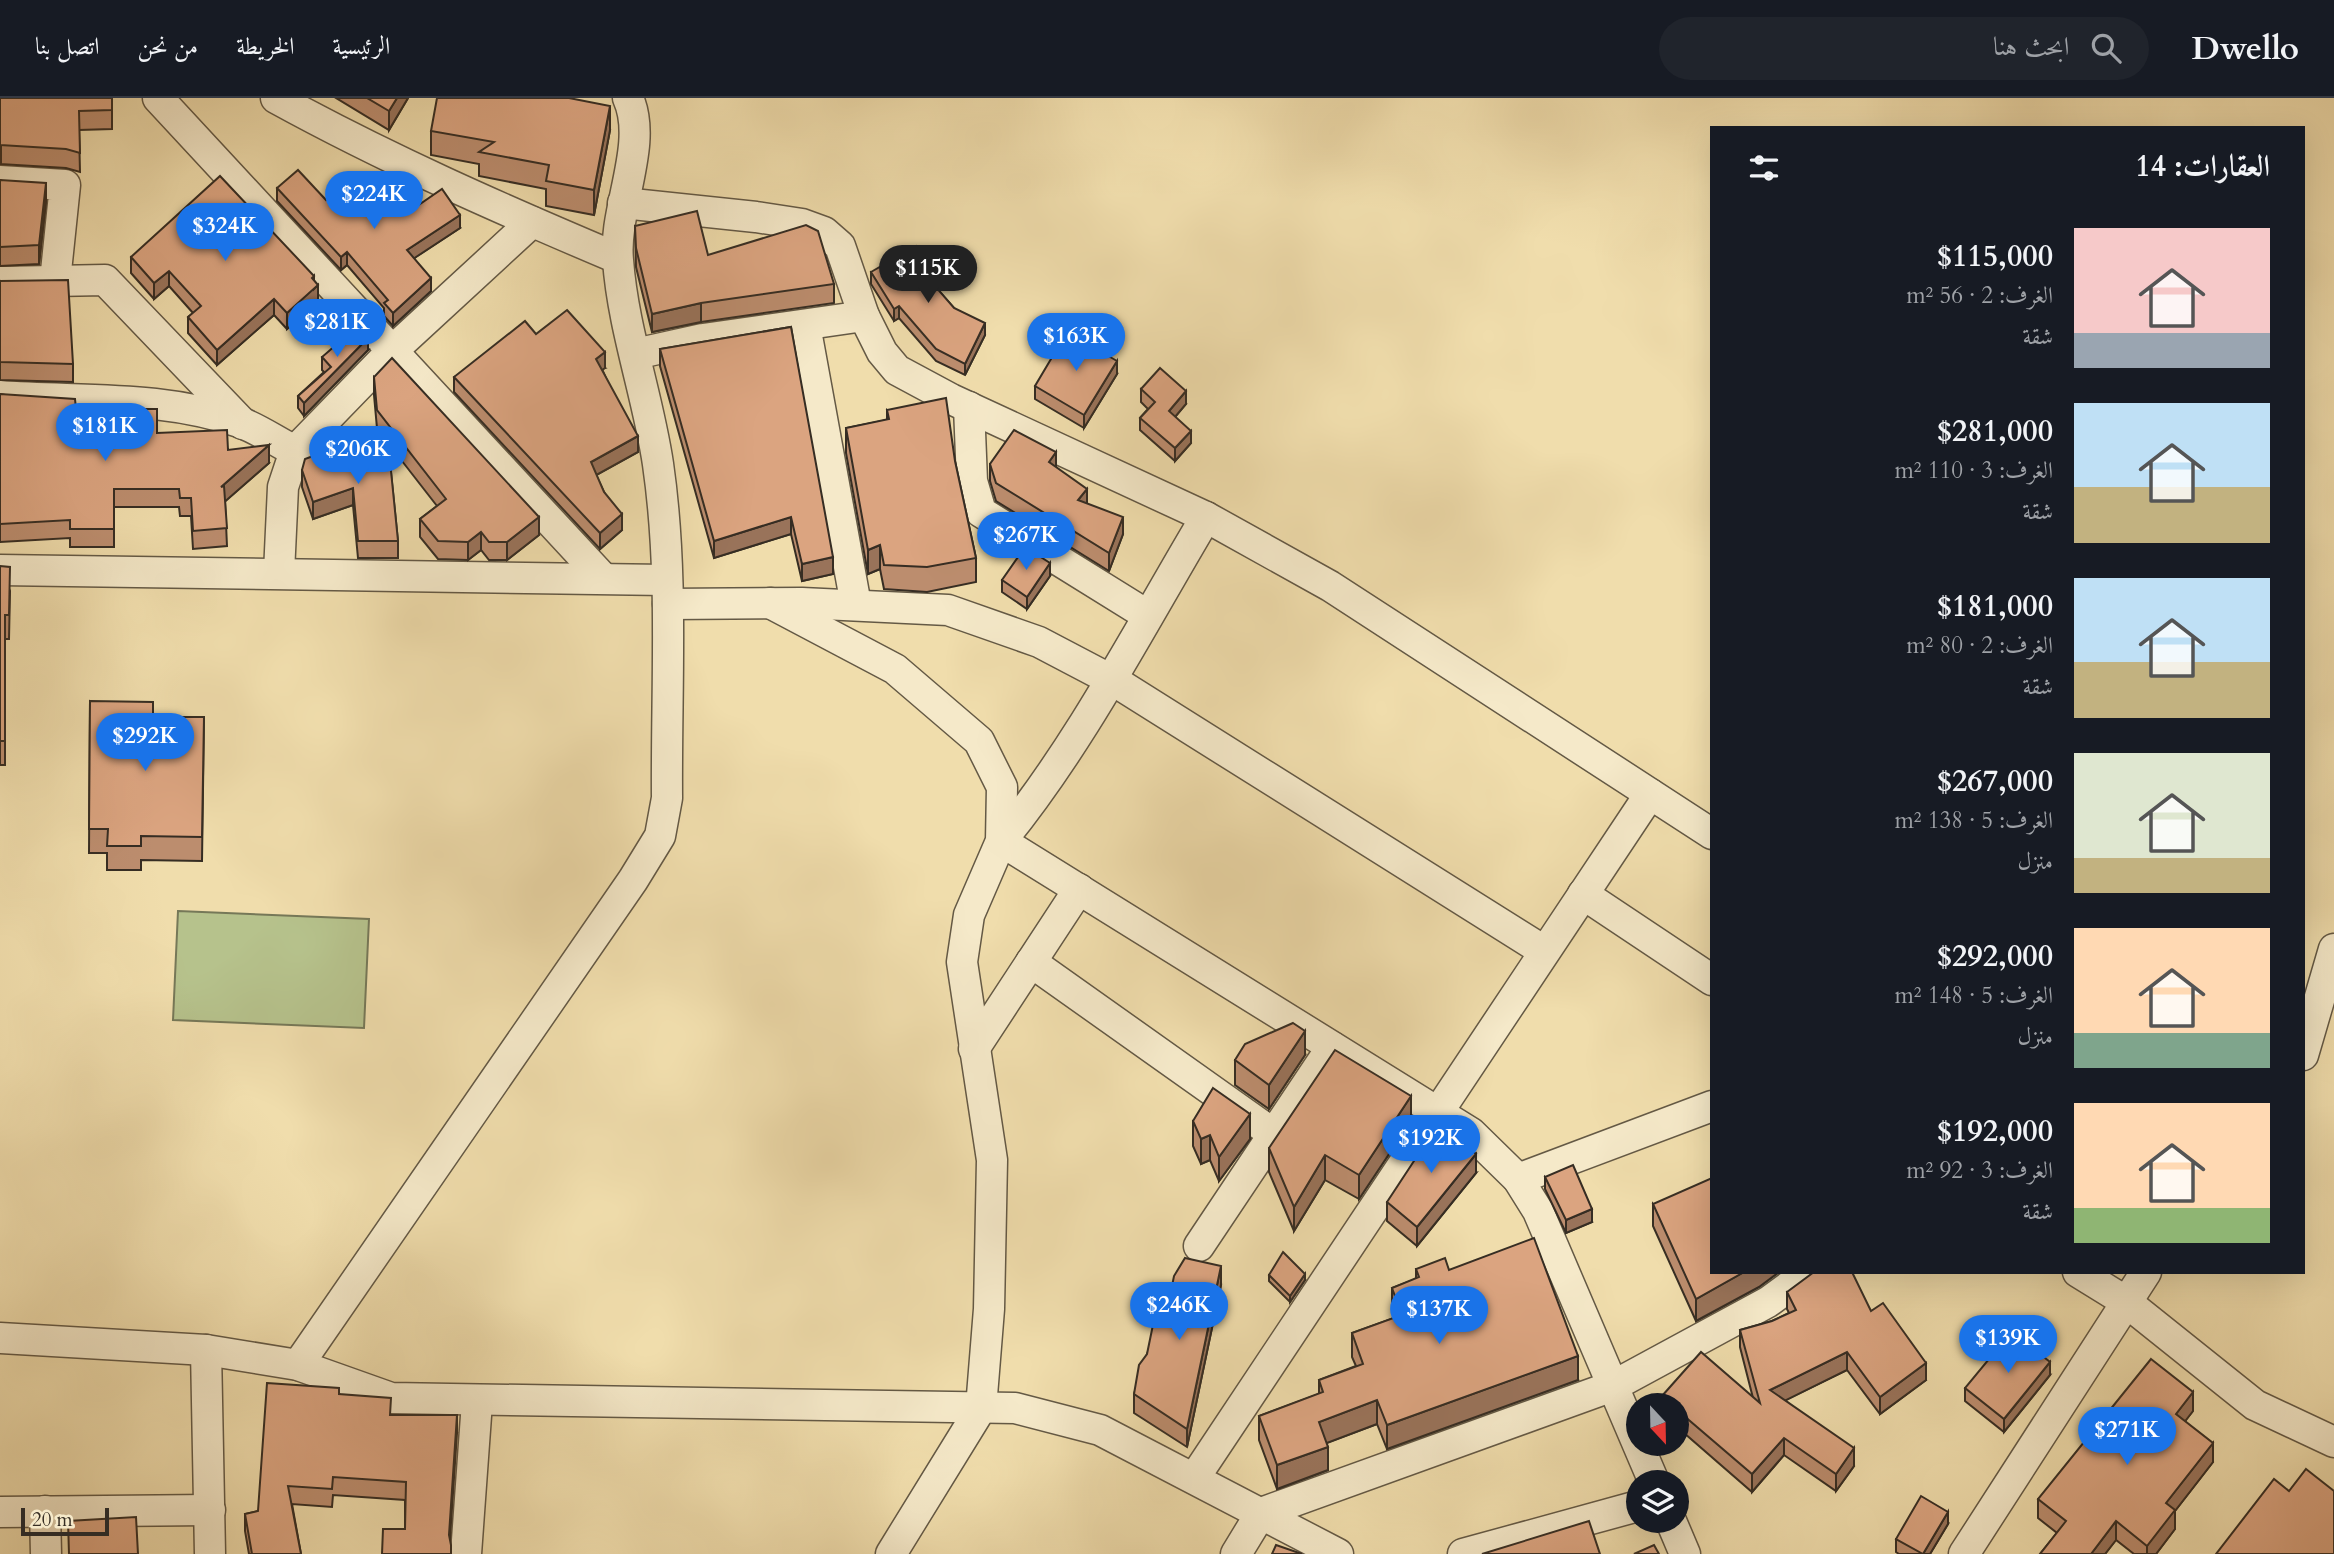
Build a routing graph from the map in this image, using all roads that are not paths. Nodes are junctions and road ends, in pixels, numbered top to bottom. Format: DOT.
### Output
graph roads {
  1 [pos="158,98"];
  2 [pos="276,98"];
  3 [pos="628,98"];
  4 [pos="0,181"];
  5 [pos="623,203"];
  6 [pos="531,222"];
  7 [pos="617,258"];
  8 [pos="55,281"];
  9 [pos="0,282"];
  10 [pos="864,316"];
  11 [pos="805,325"];
  12 [pos="392,351"];
  13 [pos="635,354"];
  14 [pos="0,396"];
  15 [pos="969,407"];
  16 [pos="243,424"];
  17 [pos="295,451"];
  18 [pos="1206,517"];
  19 [pos="0,570"];
  20 [pos="279,573"];
  21 [pos="602,577"];
  22 [pos="667,592"];
  23 [pos="770,603"];
  24 [pos="856,605"];
  25 [pos="1147,615"];
  26 [pos="1109,679"];
  27 [pos="1650,794"];
  28 [pos="1710,833"];
  29 [pos="1001,841"];
  30 [pos="1079,890"];
  31 [pos="1583,894"];
  32 [pos="2334,949"];
  33 [pos="1544,951"];
  34 [pos="1031,962"];
  35 [pos="1710,979"];
  36 [pos="1332,1047"];
  37 [pos="2305,1048"];
  38 [pos="974,1049"];
  39 [pos="1710,1107"];
  40 [pos="1439,1114"];
  41 [pos="1275,1135"];
  42 [pos="1518,1179"];
  43 [pos="1199,1246"];
  44 [pos="1806,1274"];
  45 [pos="2081,1274"];
  46 [pos="2145,1274"];
  47 [pos="2125,1301"];
  48 [pos="0,1338"];
  49 [pos="206,1350"];
  50 [pos="298,1365"];
  51 [pos="1613,1386"];
  52 [pos="477,1402"];
  53 [pos="981,1408"];
  54 [pos="2334,1442"];
  55 [pos="1649,1470"];
  56 [pos="1195,1477"];
  57 [pos="1626,1509"];
  58 [pos="211,1510"];
  59 [pos="45,1511"];
  60 [pos="0,1512"];
  61 [pos="1261,1513"];
  62 [pos="1676,1533"];
  63 [pos="46,1554"];
  64 [pos="210,1554"];
  65 [pos="466,1554"];
  66 [pos="891,1554"];
  67 [pos="1236,1554"];
  68 [pos="1338,1554"];
  69 [pos="1463,1554"];
  70 [pos="1685,1554"];
  71 [pos="1964,1554"];
  1 -- 12 [label="street"];
  2 -- 6 [label="street"];
  3 -- 5 [label="street"];
  4 -- 8 [label="street"];
  5 -- 7 [label="street"];
  5 -- 10 [label="street"];
  6 -- 7 [label="street"];
  6 -- 12 [label="street"];
  7 -- 13 [label="street"];
  8 -- 9 [label="street"];
  8 -- 16 [label="street"];
  10 -- 11 [label="street"];
  10 -- 15 [label="street"];
  11 -- 13 [label="street"];
  11 -- 24 [label="street"];
  12 -- 17 [label="street"];
  12 -- 21 [label="street"];
  13 -- 22 [label="street"];
  14 -- 16 [label="street"];
  15 -- 18 [label="street"];
  15 -- 25 [label="street"];
  16 -- 17 [label="street"];
  17 -- 20 [label="street"];
  18 -- 25 [label="street"];
  18 -- 27 [label="street"];
  19 -- 20 [label="street"];
  20 -- 21 [label="street"];
  21 -- 22 [label="street"];
  22 -- 23 [label="street"];
  22 -- 50 [label="street"];
  23 -- 24 [label="street"];
  23 -- 29 [label="street"];
  24 -- 26 [label="street"];
  25 -- 26 [label="street"];
  26 -- 29 [label="street"];
  26 -- 33 [label="street"];
  27 -- 28 [label="street"];
  27 -- 31 [label="street"];
  29 -- 30 [label="street"];
  29 -- 38 [label="street"];
  30 -- 34 [label="street"];
  30 -- 36 [label="street"];
  31 -- 33 [label="street"];
  31 -- 35 [label="street"];
  32 -- 37 [label="street"];
  33 -- 40 [label="street"];
  34 -- 38 [label="street"];
  34 -- 41 [label="street"];
  36 -- 40 [label="street"];
  36 -- 41 [label="street"];
  38 -- 53 [label="street"];
  39 -- 42 [label="street"];
  40 -- 42 [label="street"];
  40 -- 56 [label="street"];
  41 -- 43 [label="street"];
  42 -- 51 [label="street"];
  44 -- 51 [label="street"];
  45 -- 47 [label="street"];
  46 -- 47 [label="street"];
  47 -- 54 [label="street"];
  47 -- 71 [label="street"];
  48 -- 49 [label="street"];
  49 -- 50 [label="street"];
  49 -- 58 [label="street"];
  50 -- 52 [label="street"];
  51 -- 55 [label="street"];
  51 -- 61 [label="street"];
  52 -- 53 [label="street"];
  52 -- 65 [label="street"];
  53 -- 56 [label="street"];
  53 -- 66 [label="street"];
  56 -- 61 [label="street"];
  57 -- 69 [label="street"];
  58 -- 59 [label="street"];
  58 -- 64 [label="street"];
  59 -- 60 [label="street"];
  59 -- 63 [label="street"];
  61 -- 67 [label="street"];
  61 -- 68 [label="street"];
  62 -- 70 [label="street"];
}
